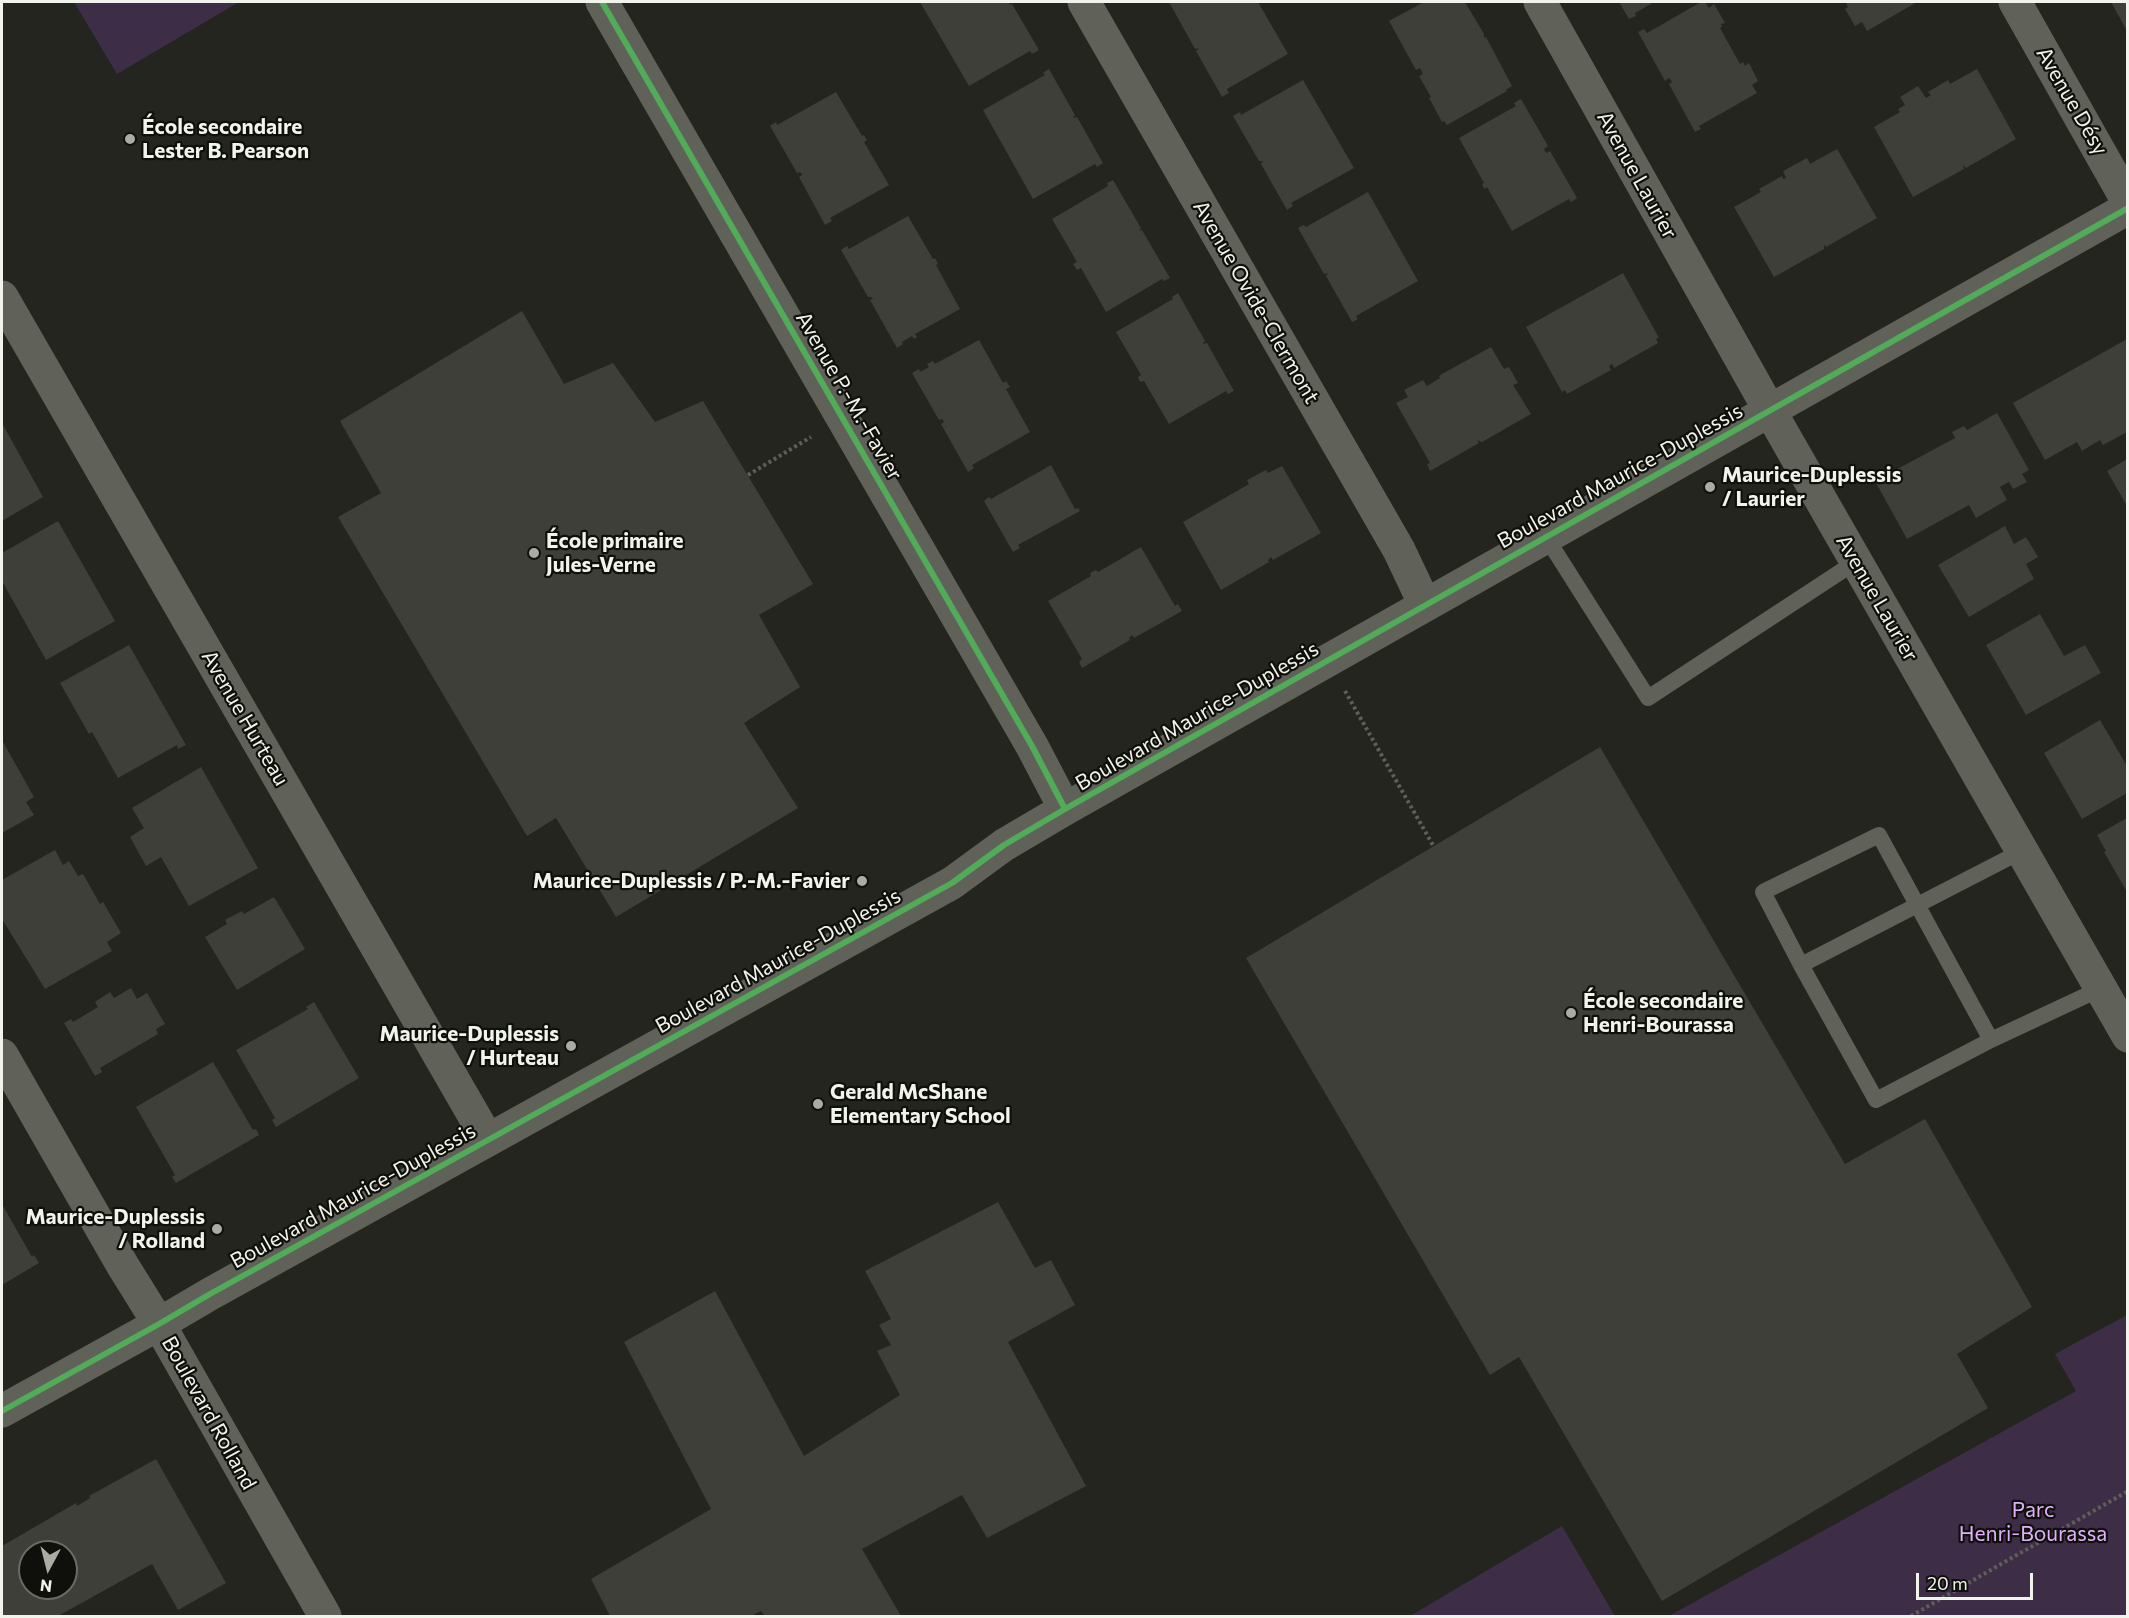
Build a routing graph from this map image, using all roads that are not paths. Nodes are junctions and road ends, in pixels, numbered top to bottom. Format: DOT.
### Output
graph roads {
  1 [pos="602,2"];
  2 [pos="1084,2"];
  3 [pos="1540,2"];
  4 [pos="2015,2"];
  5 [pos="2127,202"];
  6 [pos="2127,208"];
  7 [pos="2,297"];
  8 [pos="1770,411"];
  9 [pos="1546,537"];
  10 [pos="1857,561"];
  11 [pos="1425,604"];
  12 [pos="1065,809"];
  13 [pos="2022,851"];
  14 [pos="1917,904"];
  15 [pos="1801,964"];
  16 [pos="2100,989"];
  17 [pos="2127,1036"];
  18 [pos="1991,1040"];
  19 [pos="2,1055"];
  20 [pos="488,1140"];
  21 [pos="159,1324"];
  22 [pos="2,1411"];
  23 [pos="325,1617"];
  1 -- 12 [label="street, Avenue P.-M.-Favier"];
  2 -- 11 [label="street, Avenue Ovide-Clermont"];
  3 -- 8 [label="street, Avenue Laurier"];
  4 -- 5 [label="street, Avenue Désy"];
  6 -- 8 [label="street, Boulevard Maurice-Duplessis"];
  7 -- 20 [label="street, Avenue Hurteau"];
  8 -- 9 [label="street, Boulevard Maurice-Duplessis"];
  8 -- 10 [label="street, Avenue Laurier"];
  9 -- 10 [label="lane"];
  9 -- 11 [label="street, Boulevard Maurice-Duplessis"];
  10 -- 13 [label="street, Avenue Laurier"];
  11 -- 12 [label="street, Boulevard Maurice-Duplessis"];
  12 -- 20 [label="street, Boulevard Maurice-Duplessis"];
  13 -- 14 [label="lane"];
  13 -- 16 [label="street, Avenue Laurier"];
  14 -- 15 [label="lane"];
  14 -- 15 [label="lane"];
  14 -- 18 [label="lane"];
  15 -- 18 [label="lane"];
  16 -- 17 [label="street, Avenue Laurier"];
  16 -- 18 [label="lane"];
  19 -- 21 [label="street, Boulevard Rolland"];
  20 -- 21 [label="street, Boulevard Maurice-Duplessis"];
  21 -- 22 [label="street, Boulevard Maurice-Duplessis"];
  21 -- 23 [label="street, Boulevard Rolland"];
}
